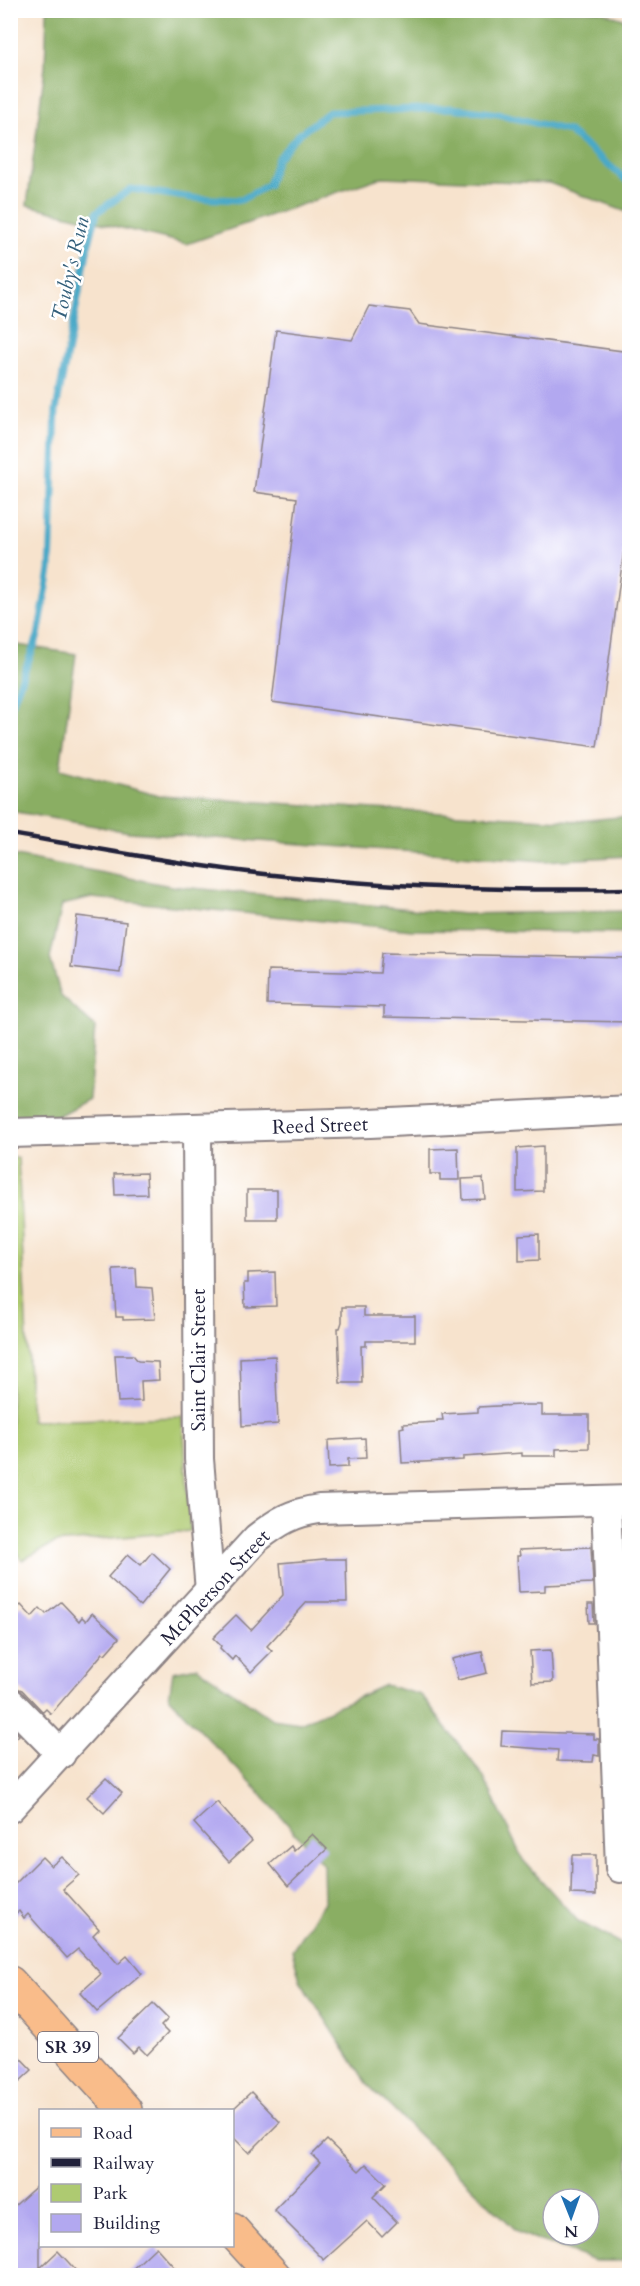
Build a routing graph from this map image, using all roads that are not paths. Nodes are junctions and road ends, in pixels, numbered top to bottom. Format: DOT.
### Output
graph roads {
  1 [pos="630,1110"];
  2 [pos="197,1129"];
  3 [pos="10,1133"];
  4 [pos="618,1500"];
  5 [pos="210,1591"];
  6 [pos="10,1702"];
  7 [pos="61,1754"];
  8 [pos="10,1808"];
  9 [pos="620,1868"];
  10 [pos="10,1983"];
  11 [pos="124,2109"];
  12 [pos="234,2232"];
  13 [pos="274,2276"];
  1 -- 2 [label="street, Reed Street"];
  2 -- 3 [label="street, Reed Street"];
  2 -- 5 [label="street, Saint Clair Street"];
  4 -- 5 [label="street, McPherson Street"];
  4 -- 9 [label="street"];
  5 -- 7 [label="street, McPherson Street"];
  6 -- 7 [label="street"];
  7 -- 8 [label="street, McPherson Street"];
  10 -- 11 [label="main road, SR 39"];
  12 -- 13 [label="main road"];
}
